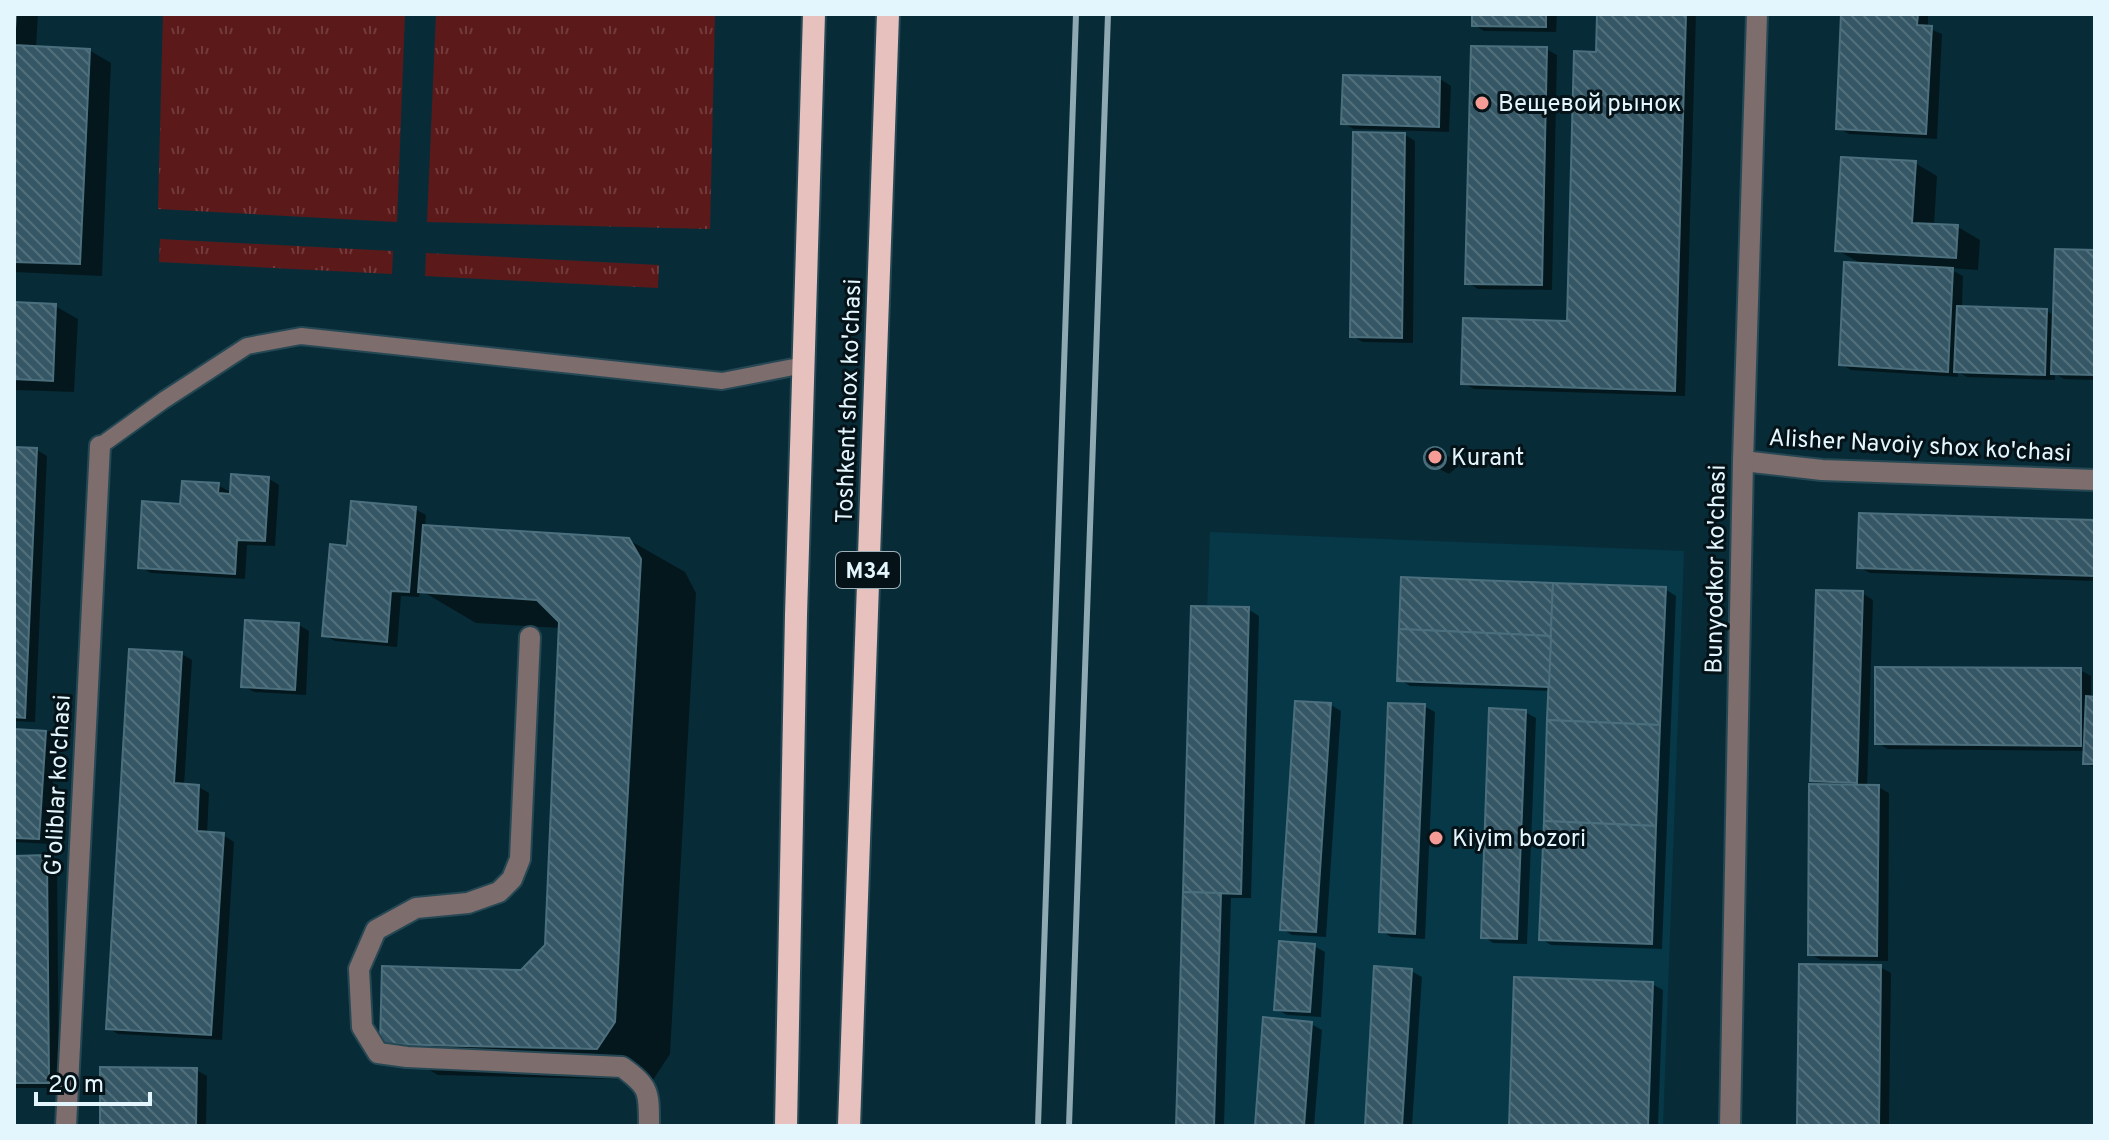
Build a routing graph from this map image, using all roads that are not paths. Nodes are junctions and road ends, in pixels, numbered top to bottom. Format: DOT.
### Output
graph roads {
  1 [pos="814,14"];
  2 [pos="888,14"];
  3 [pos="1757,14"];
  4 [pos="804,365"];
  5 [pos="100,446"];
  6 [pos="1743,461"];
  7 [pos="2095,480"];
  8 [pos="530,637"];
  9 [pos="66,1126"];
  10 [pos="649,1126"];
  11 [pos="786,1126"];
  12 [pos="849,1126"];
  13 [pos="1730,1126"];
  1 -- 4 [label="highway, Toshkent shox ko'chasi"];
  2 -- 12 [label="highway, Toshkent shox ko'chasi / M34"];
  3 -- 6 [label="street, Bunyodkor ko'chasi"];
  4 -- 5 [label="lane"];
  4 -- 11 [label="highway, Toshkent shox ko'chasi"];
  5 -- 9 [label="street, G'oliblar ko'chasi"];
  6 -- 7 [label="street, Alisher Navoiy shox ko'chasi"];
  6 -- 13 [label="street, Bunyodkor ko'chasi"];
  8 -- 10 [label="street"];
}
